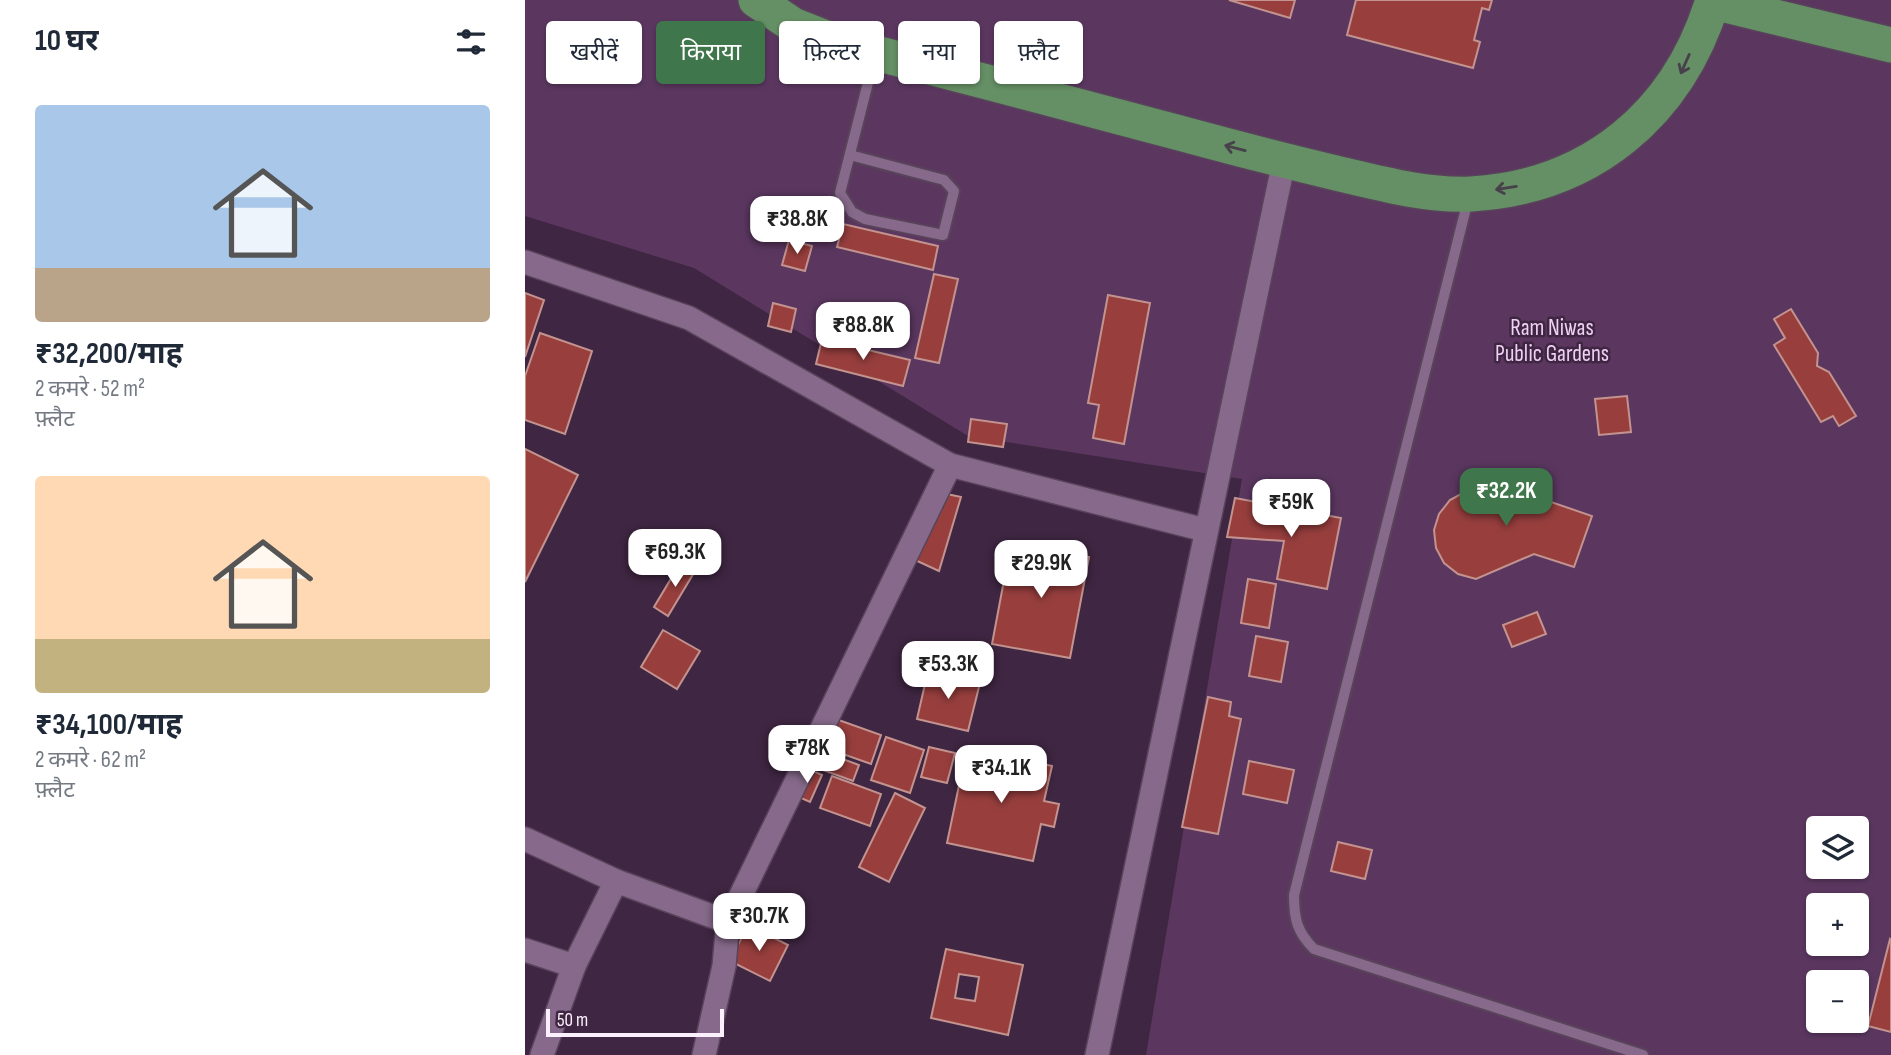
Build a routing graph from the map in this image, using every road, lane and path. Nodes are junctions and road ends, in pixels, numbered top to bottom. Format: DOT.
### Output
graph roads {
  1 [pos="757,0"];
  2 [pos="1713,1"];
  3 [pos="787,21"];
  4 [pos="1891,45"];
  5 [pos="884,55"];
  6 [pos="867,84"];
  7 [pos="850,155"];
  8 [pos="1284,161"];
  9 [pos="1470,194"];
  10 [pos="525,262"];
  11 [pos="950,465"];
  12 [pos="1205,530"];
  13 [pos="525,839"];
  14 [pos="616,881"];
  15 [pos="728,922"];
  16 [pos="525,950"];
  17 [pos="574,966"];
  18 [pos="542,1055"];
  19 [pos="704,1055"];
  20 [pos="1097,1055"];
  21 [pos="1643,1055"];
  1 -- 3 [label="main road"];
  2 -- 4 [label="main road"];
  2 -- 9 [label="main road, one-way"];
  8 -- 5 [label="main road, one-way"];
  6 -- 7 [label="lane"];
  7 -- 7 [label="lane"];
  8 -- 9 [label="main road"];
  8 -- 12 [label="street"];
  9 -- 21 [label="lane"];
  10 -- 11 [label="street"];
  11 -- 12 [label="street"];
  11 -- 15 [label="street"];
  12 -- 20 [label="street"];
  13 -- 14 [label="street"];
  14 -- 15 [label="street"];
  14 -- 17 [label="street"];
  15 -- 19 [label="street"];
  16 -- 17 [label="street"];
  17 -- 18 [label="street"];
}
